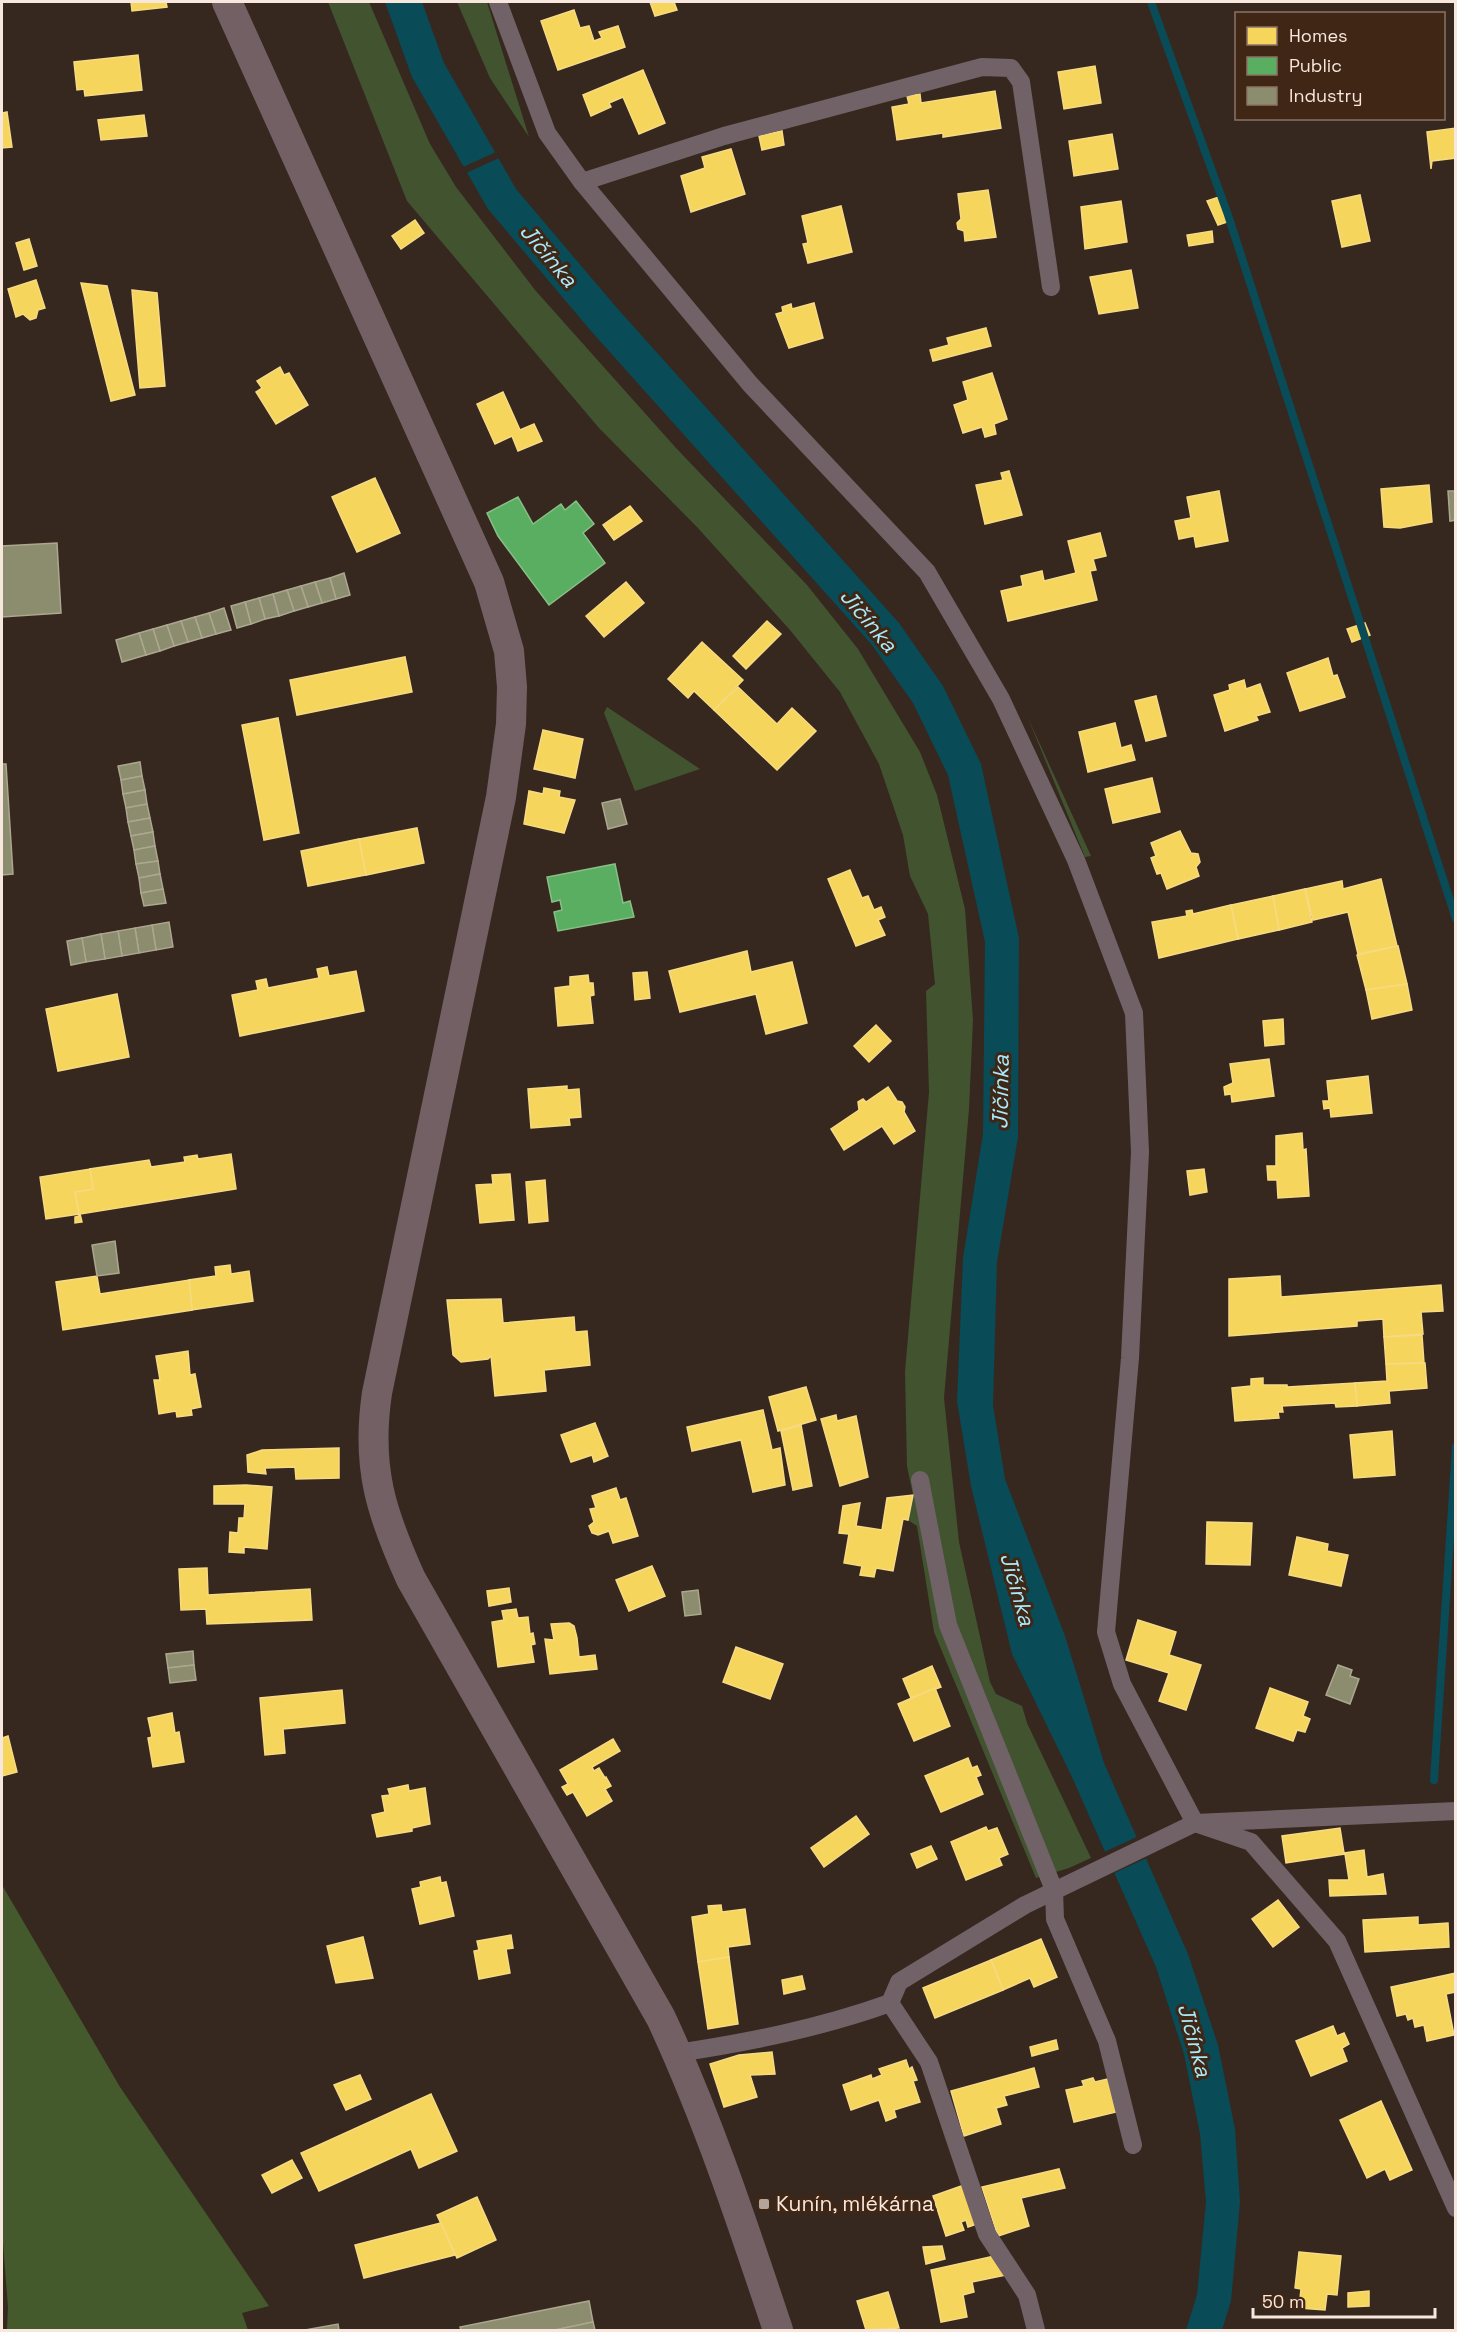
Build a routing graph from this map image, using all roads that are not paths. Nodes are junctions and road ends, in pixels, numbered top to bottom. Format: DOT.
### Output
graph roads {
  1 [pos="227,2"];
  2 [pos="503,3"];
  3 [pos="582,182"];
  4 [pos="1051,287"];
  5 [pos="920,1480"];
  6 [pos="1455,1810"];
  7 [pos="1194,1823"];
  8 [pos="1054,1890"];
  9 [pos="890,2003"];
  10 [pos="677,2053"];
  11 [pos="1133,2145"];
  12 [pos="1455,2208"];
  13 [pos="778,2331"];
  14 [pos="1036,2331"];
  1 -- 10 [label="main road"];
  2 -- 3 [label="street"];
  3 -- 4 [label="street"];
  3 -- 7 [label="street"];
  5 -- 8 [label="street"];
  6 -- 7 [label="street"];
  7 -- 8 [label="street"];
  7 -- 12 [label="street"];
  8 -- 9 [label="street"];
  8 -- 11 [label="street"];
  9 -- 10 [label="street"];
  9 -- 14 [label="street"];
  10 -- 13 [label="main road"];
}
